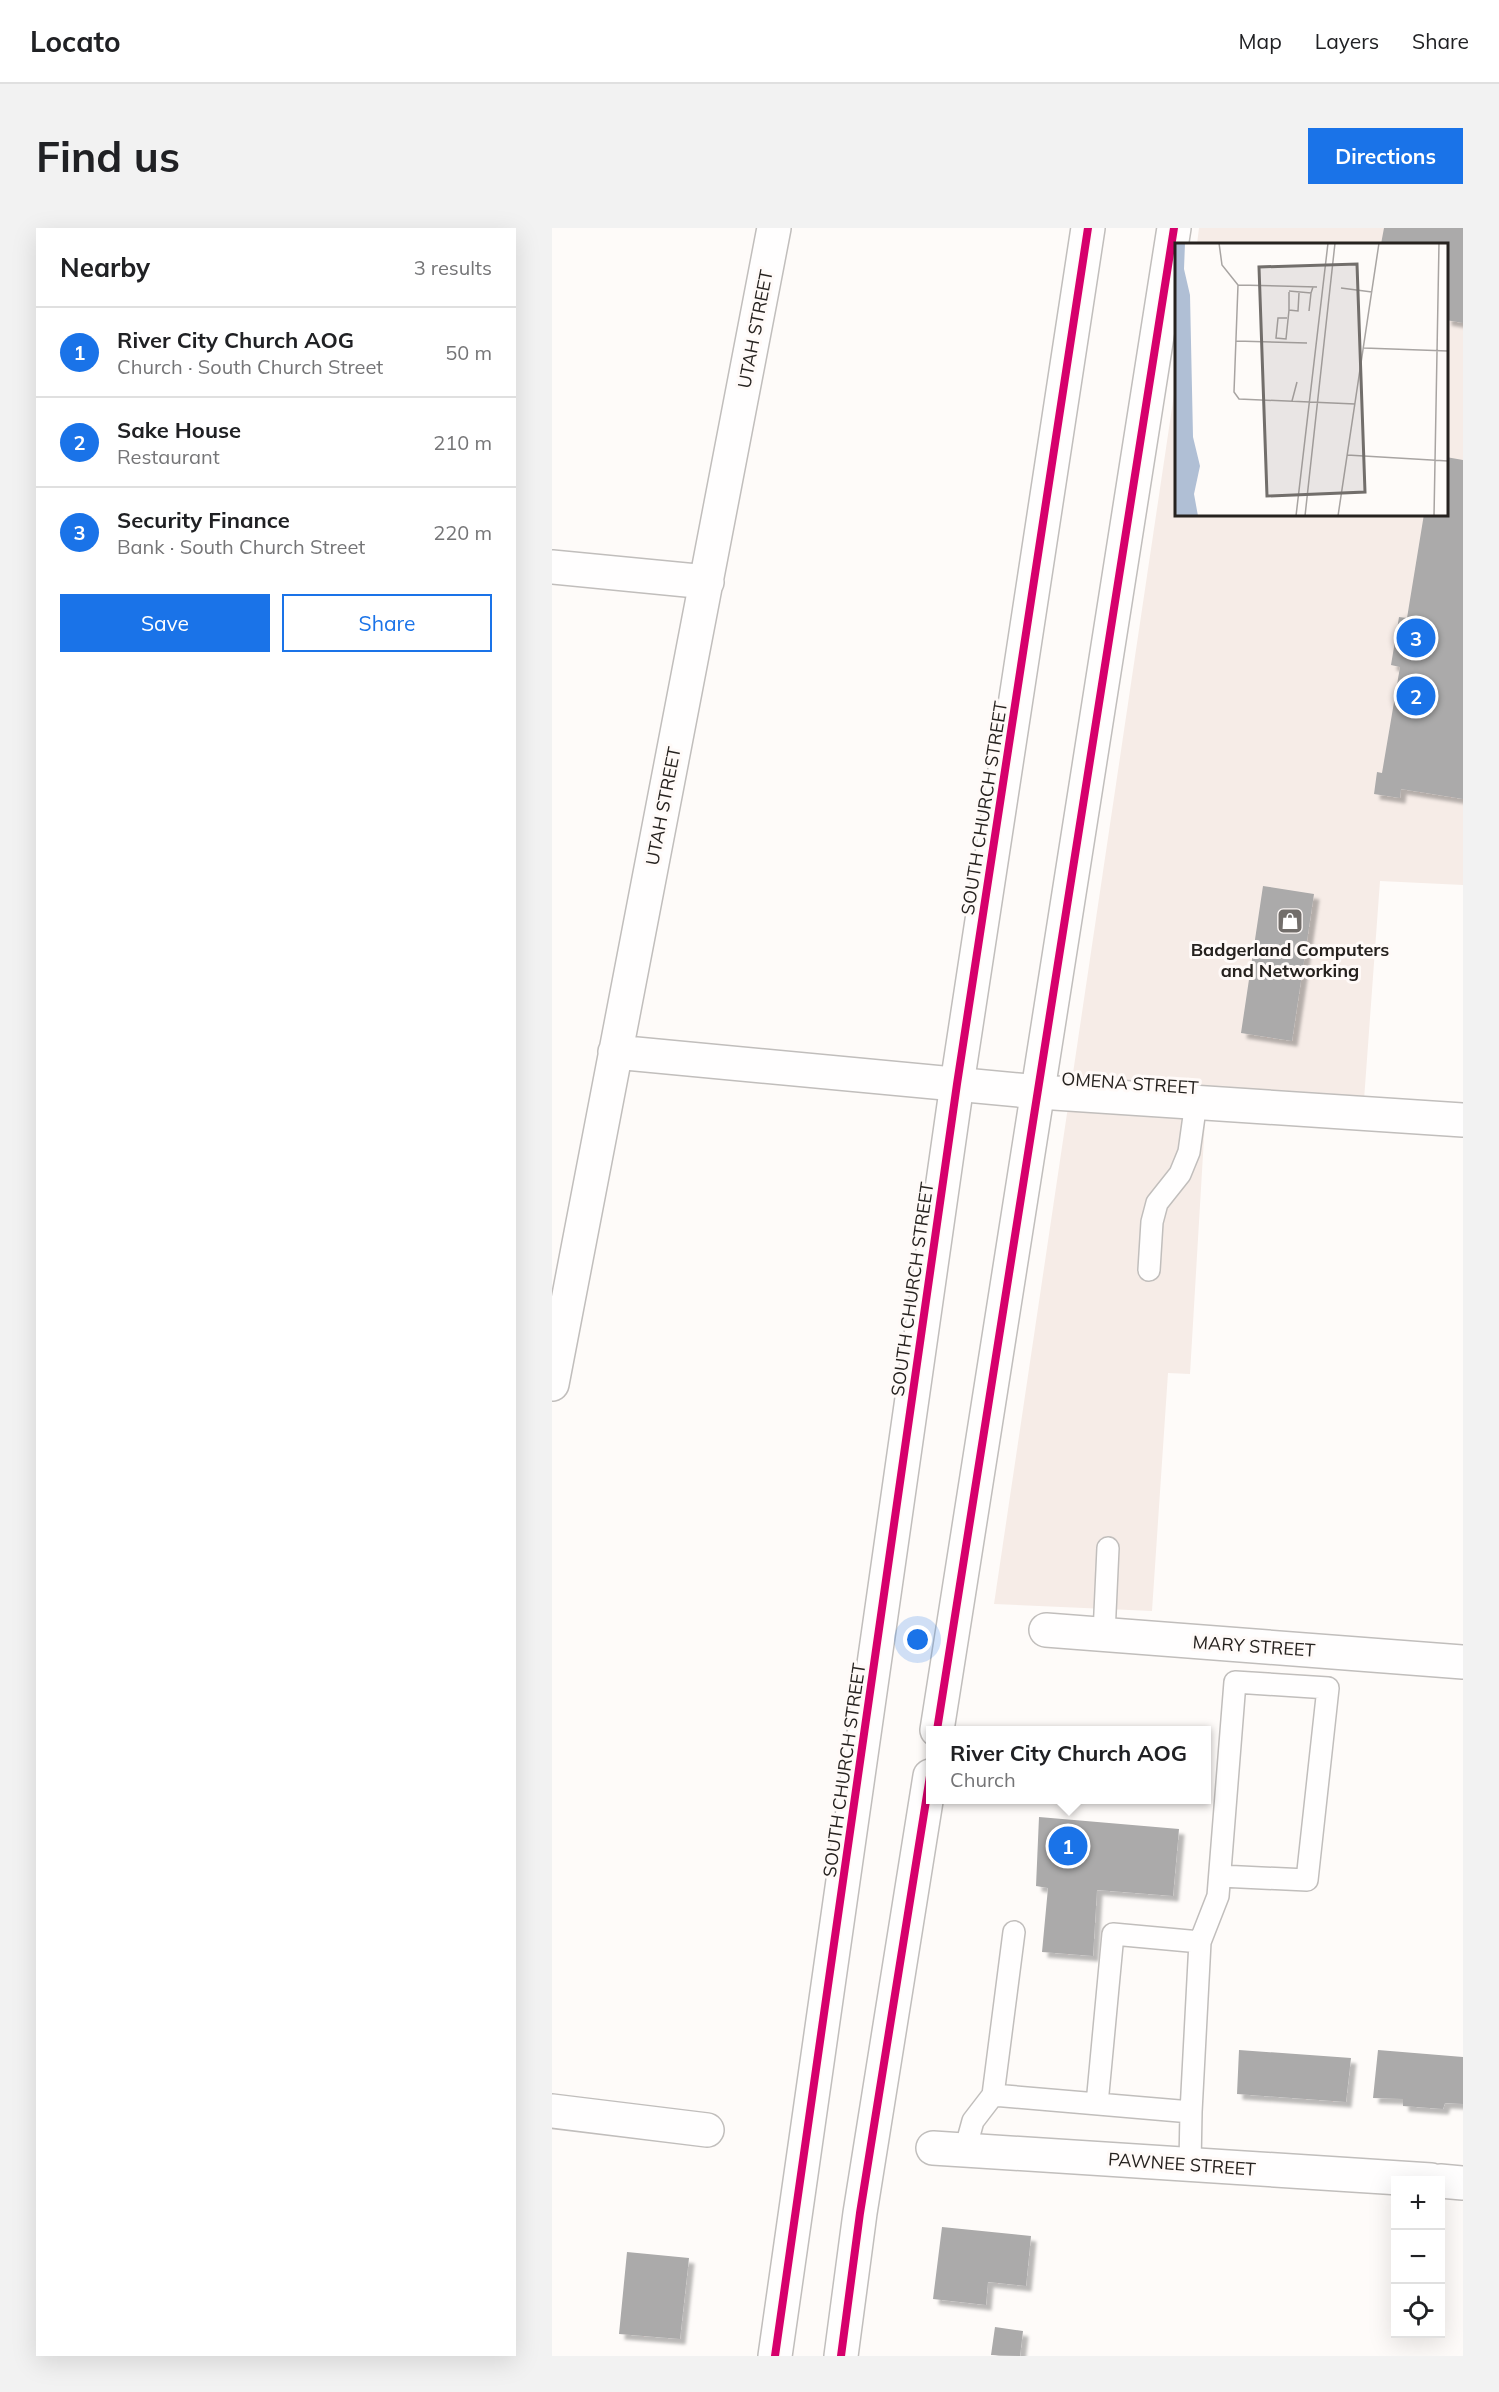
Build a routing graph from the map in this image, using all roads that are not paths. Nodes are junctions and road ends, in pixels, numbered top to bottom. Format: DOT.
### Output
graph roads {
  1 [pos="774,228"];
  2 [pos="1088,228"];
  3 [pos="1174,228"];
  4 [pos="552,567"];
  5 [pos="707,582"];
  6 [pos="615,1052"];
  7 [pos="957,1084"];
  8 [pos="1040,1092"];
  9 [pos="1196,1102"];
  10 [pos="1463,1120"];
  11 [pos="1149,1270"];
  12 [pos="552,1384"];
  13 [pos="1108,1548"];
  14 [pos="1046,1630"];
  15 [pos="1104,1634"];
  16 [pos="1236,1645"];
  17 [pos="1331,1652"];
  18 [pos="1463,1662"];
  19 [pos="1234,1682"];
  20 [pos="1328,1688"];
  21 [pos="938,1726"];
  22 [pos="926,1801"];
  23 [pos="1220,1876"];
  24 [pos="1014,1932"];
  25 [pos="1200,1942"];
  26 [pos="993,2095"];
  27 [pos="1097,2104"];
  28 [pos="552,2111"];
  29 [pos="1191,2112"];
  30 [pos="707,2130"];
  31 [pos="933,2148"];
  32 [pos="965,2150"];
  33 [pos="1190,2164"];
  34 [pos="1391,2178"];
  35 [pos="1445,2181"];
  36 [pos="1463,2183"];
  37 [pos="775,2356"];
  38 [pos="841,2356"];
  1 -- 5 [label="main road, UTAH STREET"];
  2 -- 7 [label="main road, SOUTH CHURCH STREET"];
  3 -- 8 [label="main road"];
  4 -- 5 [label="main road"];
  5 -- 6 [label="main road, UTAH STREET"];
  6 -- 7 [label="main road, OMENA STREET"];
  6 -- 12 [label="main road, UTAH STREET"];
  7 -- 8 [label="main road, OMENA STREET"];
  7 -- 37 [label="main road, SOUTH CHURCH STREET"];
  8 -- 9 [label="main road, OMENA STREET"];
  8 -- 21 [label="main road"];
  9 -- 10 [label="main road, OMENA STREET"];
  9 -- 11 [label="lane"];
  13 -- 15 [label="lane"];
  14 -- 15 [label="main road, MARY STREET"];
  15 -- 16 [label="main road, MARY STREET"];
  16 -- 17 [label="main road, MARY STREET"];
  16 -- 19 [label="lane"];
  17 -- 18 [label="main road, MARY STREET"];
  17 -- 20 [label="lane"];
  19 -- 20 [label="lane"];
  19 -- 23 [label="lane"];
  20 -- 23 [label="lane"];
  22 -- 38 [label="main road"];
  23 -- 25 [label="lane"];
  24 -- 26 [label="lane"];
  25 -- 27 [label="lane"];
  25 -- 29 [label="lane"];
  26 -- 27 [label="lane"];
  26 -- 32 [label="lane"];
  27 -- 29 [label="lane"];
  28 -- 30 [label="main road"];
  29 -- 33 [label="lane"];
  31 -- 32 [label="main road, PAWNEE STREET"];
  32 -- 33 [label="main road, PAWNEE STREET"];
  33 -- 34 [label="main road, PAWNEE STREET"];
  35 -- 36 [label="main road"];
}
